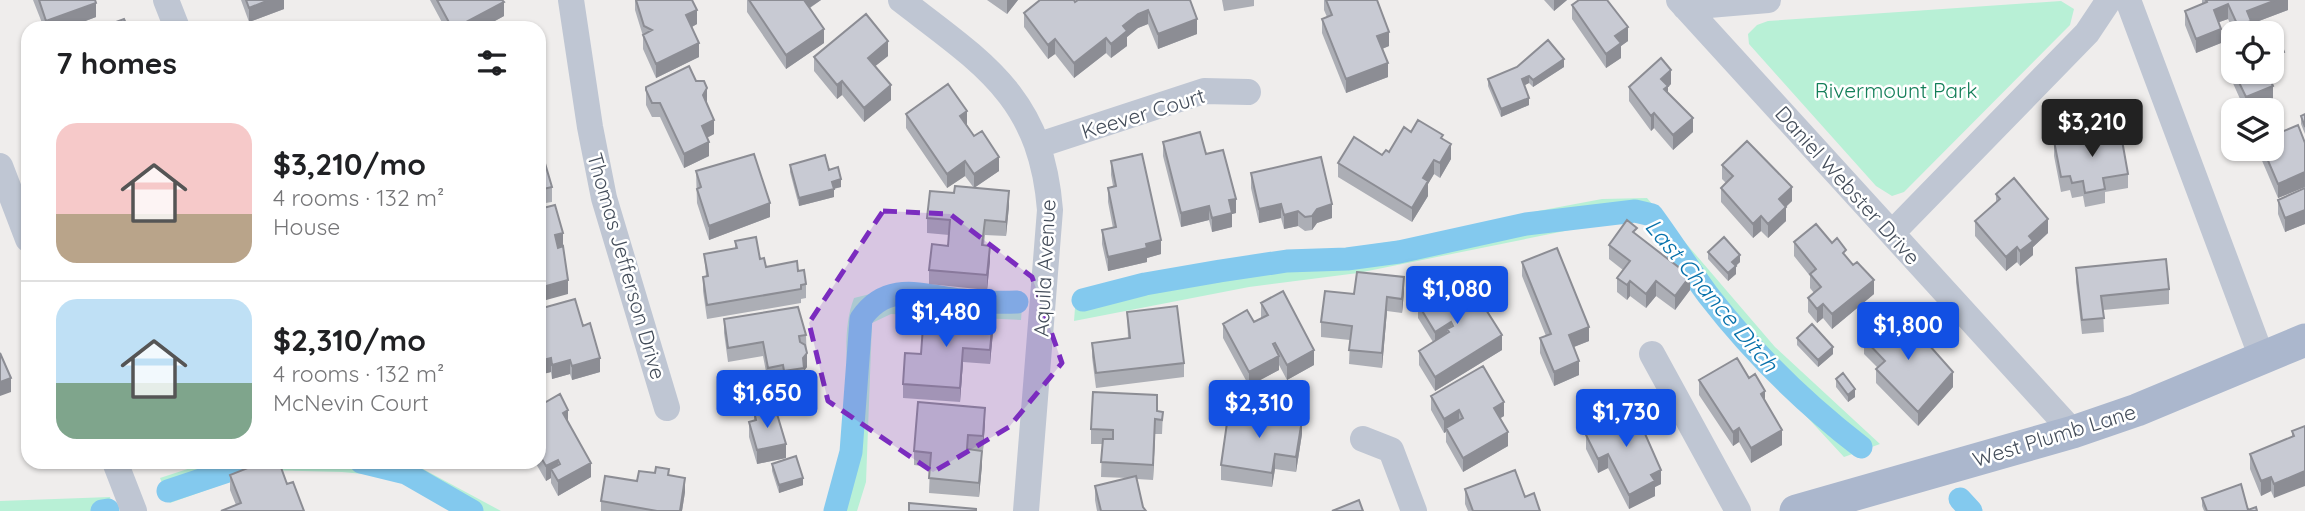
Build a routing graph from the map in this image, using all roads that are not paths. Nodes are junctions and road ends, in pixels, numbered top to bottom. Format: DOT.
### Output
graph roads {
  1 [pos="166,0"];
  2 [pos="570,0"];
  3 [pos="901,0"];
  4 [pos="1768,0"];
  5 [pos="2109,0"];
  6 [pos="2128,0"];
  7 [pos="1682,4"];
  8 [pos="174,21"];
  9 [pos="1248,92"];
  10 [pos="1039,145"];
  11 [pos="0,166"];
  12 [pos="21,221"];
  13 [pos="1892,233"];
  14 [pos="2305,340"];
  15 [pos="1652,354"];
  16 [pos="2262,358"];
  17 [pos="667,408"];
  18 [pos="2073,432"];
  19 [pos="1363,439"];
  20 [pos="117,469"];
  21 [pos="1412,506"];
  22 [pos="134,511"];
  23 [pos="1026,511"];
  24 [pos="1738,511"];
  25 [pos="1796,511"];
  1 -- 8 [label="street"];
  2 -- 17 [label="street, Thomas Jefferson Drive"];
  3 -- 10 [label="street, Aquila Avenue"];
  4 -- 7 [label="street"];
  5 -- 13 [label="street"];
  6 -- 16 [label="street"];
  7 -- 13 [label="street, Daniel Webster Drive"];
  9 -- 10 [label="street, Keever Court"];
  10 -- 23 [label="street, Aquila Avenue"];
  11 -- 12 [label="street"];
  13 -- 18 [label="street, Daniel Webster Drive"];
  14 -- 16 [label="main road, West Plumb Lane"];
  15 -- 24 [label="street"];
  16 -- 18 [label="main road, West Plumb Lane"];
  18 -- 25 [label="main road, West Plumb Lane"];
  19 -- 21 [label="street"];
  20 -- 22 [label="street"];
}
